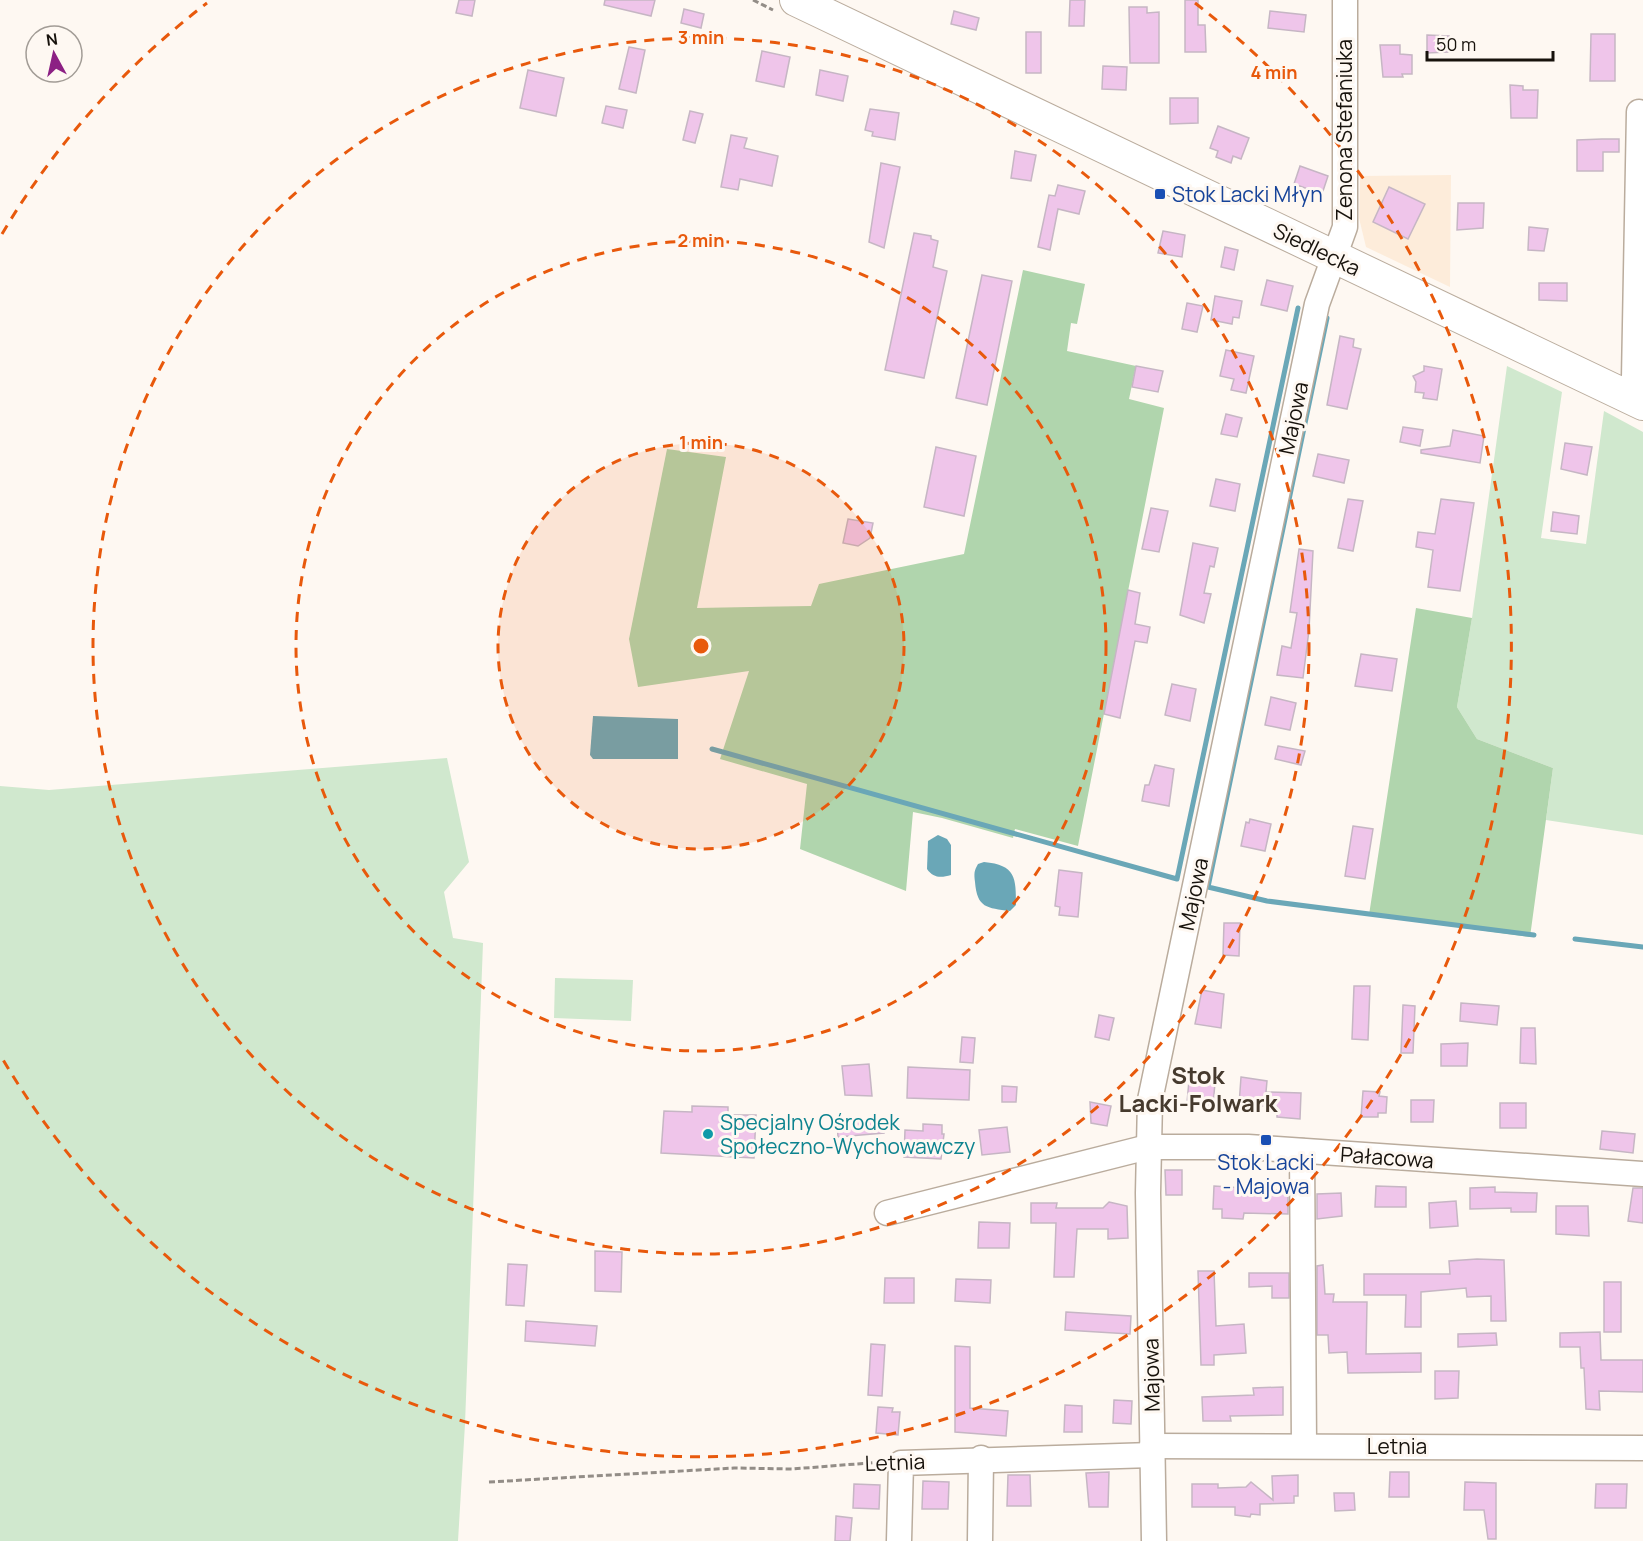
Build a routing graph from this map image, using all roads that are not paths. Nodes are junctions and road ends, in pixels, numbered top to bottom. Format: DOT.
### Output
graph roads {
  1 [pos="796,0"];
  2 [pos="1345,0"];
  3 [pos="1639,111"];
  4 [pos="1332,257"];
  5 [pos="1634,401"];
  6 [pos="1148,1147"];
  7 [pos="1302,1151"];
  8 [pos="1643,1174"];
  9 [pos="887,1213"];
  10 [pos="1304,1445"];
  11 [pos="1643,1448"];
  12 [pos="1152,1451"];
  13 [pos="981,1458"];
  14 [pos="899,1541"];
  15 [pos="980,1541"];
  16 [pos="1154,1541"];
  1 -- 4 [label="main road, Siedlecka"];
  2 -- 4 [label="street, Zenona Stefaniuka"];
  3 -- 5 [label="street"];
  4 -- 5 [label="main road, Siedlecka"];
  4 -- 6 [label="street, Majowa"];
  6 -- 7 [label="street, Pałacowa"];
  6 -- 9 [label="street, Pałacowa"];
  6 -- 12 [label="street, Majowa"];
  7 -- 8 [label="street, Pałacowa"];
  7 -- 10 [label="street"];
  10 -- 11 [label="street, Letnia"];
  10 -- 12 [label="street, Letnia"];
  12 -- 13 [label="street, Letnia"];
  12 -- 16 [label="street, Majowa"];
  13 -- 14 [label="street, Letnia"];
  13 -- 15 [label="street"];
}
